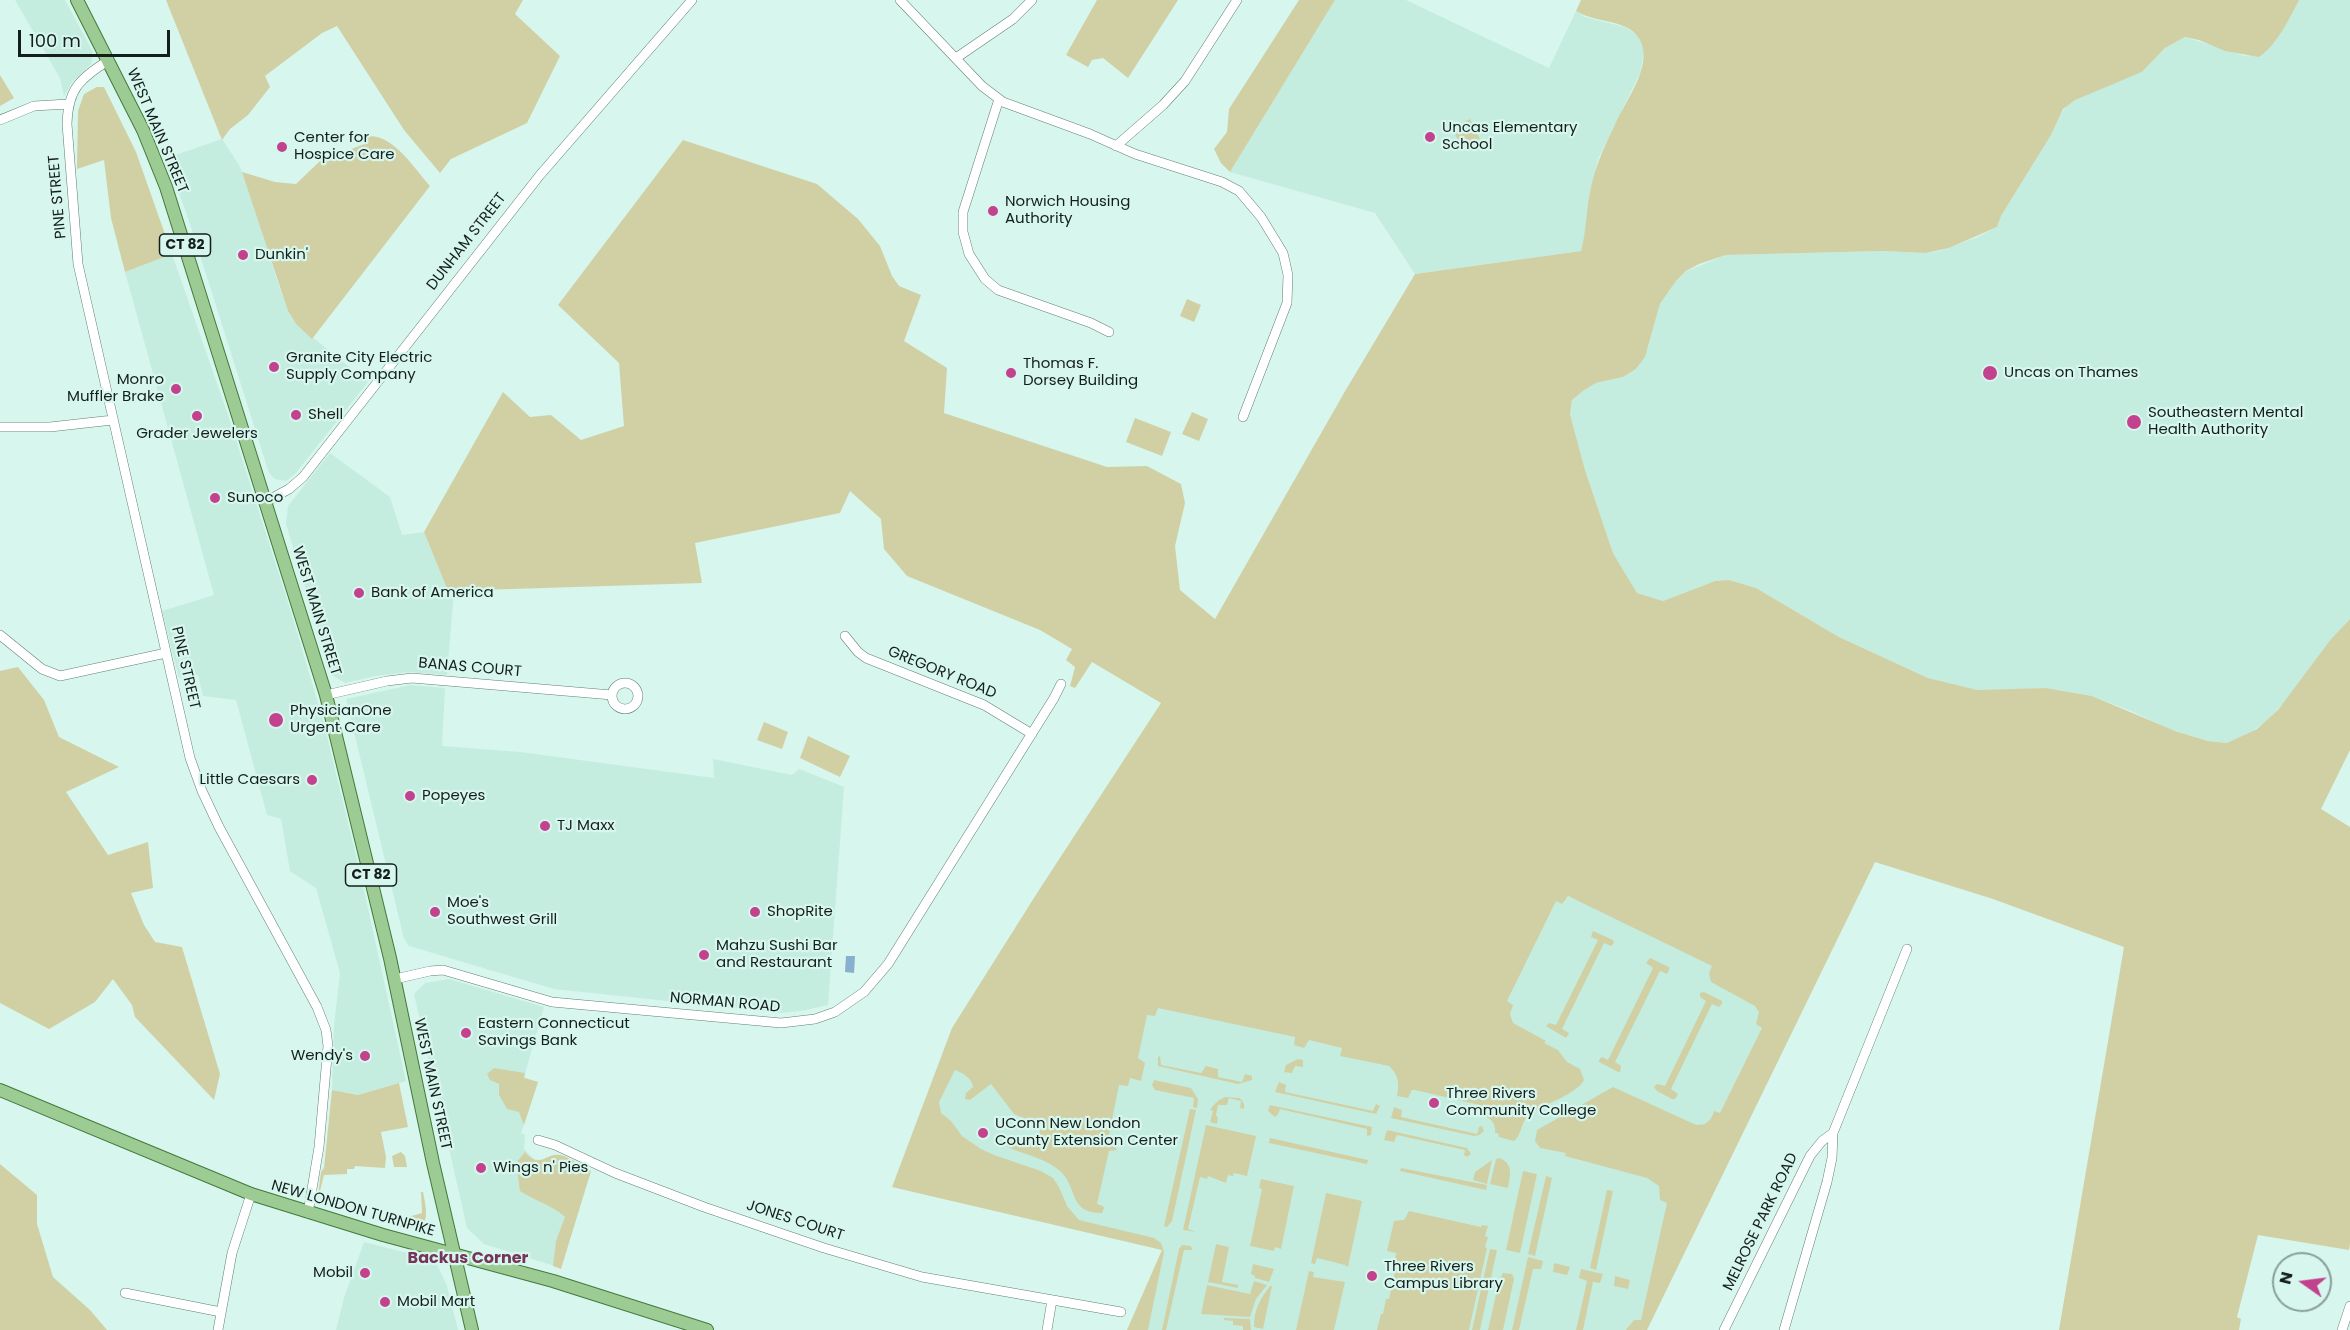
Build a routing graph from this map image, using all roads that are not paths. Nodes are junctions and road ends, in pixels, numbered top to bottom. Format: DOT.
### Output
graph roads {
  1 [pos="77,0"];
  2 [pos="692,0"];
  3 [pos="900,0"];
  4 [pos="1032,0"];
  5 [pos="1237,0"];
  6 [pos="956,58"];
  7 [pos="109,60"];
  8 [pos="999,99"];
  9 [pos="68,104"];
  10 [pos="0,120"];
  11 [pos="1116,146"];
  12 [pos="1109,332"];
  13 [pos="1243,417"];
  14 [pos="113,420"];
  15 [pos="0,427"];
  16 [pos="267,501"];
  17 [pos="0,635"];
  18 [pos="845,636"];
  19 [pos="166,653"];
  20 [pos="1061,684"];
  21 [pos="326,695"];
  22 [pos="612,695"];
  23 [pos="1032,734"];
  24 [pos="1907,949"];
  25 [pos="395,979"];
  26 [pos="0,1090"];
  27 [pos="1833,1133"];
  28 [pos="538,1140"];
  29 [pos="251,1194"];
  30 [pos="308,1213"];
  31 [pos="454,1254"];
  32 [pos="125,1293"];
  33 [pos="1052,1300"];
  34 [pos="2350,1306"];
  35 [pos="221,1312"];
  36 [pos="1121,1312"];
  37 [pos="218,1330"];
  38 [pos="472,1330"];
  39 [pos="707,1330"];
  40 [pos="1047,1330"];
  41 [pos="1724,1330"];
  42 [pos="1784,1330"];
  43 [pos="2343,1330"];
  1 -- 7 [label="main road, WEST MAIN STREET / CT 82"];
  2 -- 16 [label="street, DUNHAM STREET"];
  3 -- 6 [label="street"];
  4 -- 6 [label="street"];
  5 -- 11 [label="street"];
  6 -- 8 [label="street"];
  7 -- 9 [label="street"];
  7 -- 16 [label="main road, WEST MAIN STREET / CT 82"];
  8 -- 11 [label="street"];
  8 -- 12 [label="street"];
  9 -- 10 [label="street"];
  9 -- 14 [label="street, PINE STREET"];
  11 -- 13 [label="street"];
  14 -- 15 [label="street"];
  14 -- 19 [label="street, PINE STREET"];
  16 -- 21 [label="main road, WEST MAIN STREET / CT 82"];
  17 -- 19 [label="street"];
  18 -- 23 [label="street, GREGORY ROAD"];
  19 -- 30 [label="street, PINE STREET"];
  20 -- 23 [label="street, NORMAN ROAD"];
  21 -- 22 [label="street, BANAS COURT"];
  21 -- 25 [label="main road, WEST MAIN STREET / CT 82"];
  23 -- 25 [label="street, NORMAN ROAD"];
  24 -- 27 [label="street, MELROSE PARK ROAD"];
  25 -- 31 [label="main road, WEST MAIN STREET / CT 82"];
  26 -- 29 [label="main road, NEW LONDON TURNPIKE"];
  27 -- 41 [label="street, MELROSE PARK ROAD"];
  27 -- 42 [label="street, MELROSE PARK ROAD"];
  28 -- 33 [label="street, JONES COURT"];
  29 -- 30 [label="main road, NEW LONDON TURNPIKE"];
  29 -- 35 [label="street"];
  30 -- 31 [label="main road, NEW LONDON TURNPIKE"];
  31 -- 38 [label="main road, CT 82"];
  31 -- 39 [label="main road, NEW LONDON TURNPIKE"];
  32 -- 35 [label="street"];
  33 -- 36 [label="street, JONES COURT"];
  33 -- 40 [label="street"];
  34 -- 43 [label="street"];
  35 -- 37 [label="street"];
}
